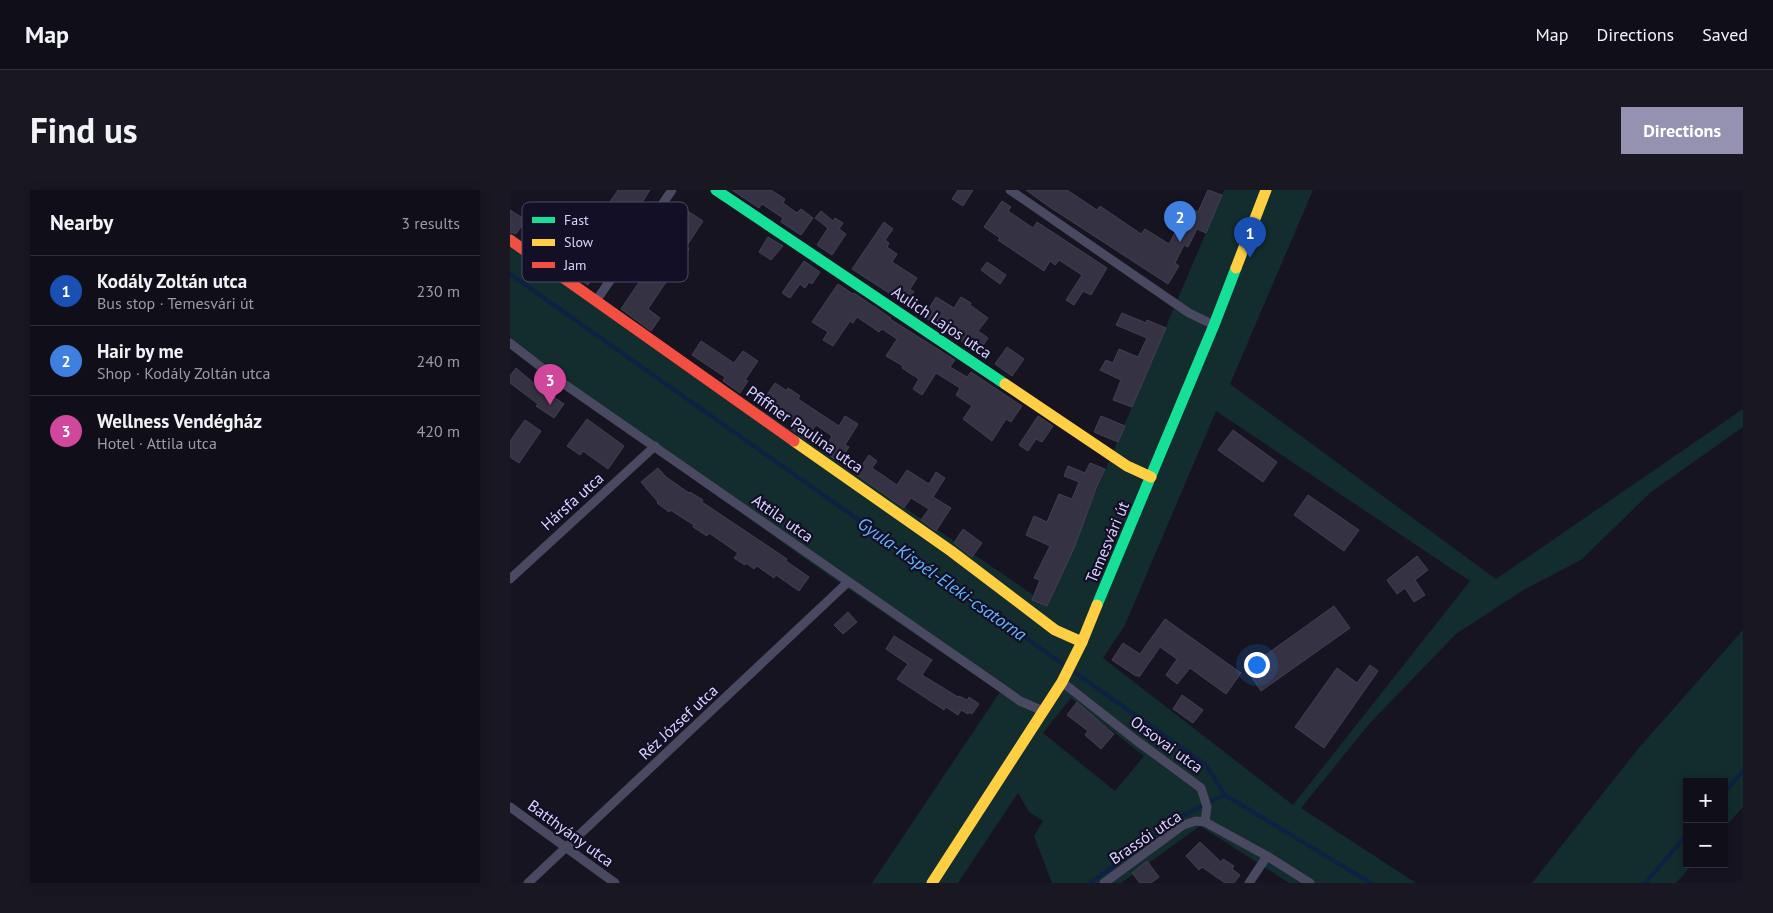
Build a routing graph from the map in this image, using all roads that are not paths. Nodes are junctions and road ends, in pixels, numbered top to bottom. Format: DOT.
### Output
graph roads {
  1 [pos="672,190"];
  2 [pos="716,190"];
  3 [pos="1010,190"];
  4 [pos="1266,190"];
  5 [pos="664,202"];
  6 [pos="510,240"];
  7 [pos="522,249"];
  8 [pos="569,282"];
  9 [pos="609,282"];
  10 [pos="596,301"];
  11 [pos="1214,325"];
  12 [pos="510,343"];
  13 [pos="655,446"];
  14 [pos="1151,477"];
  15 [pos="510,579"];
  16 [pos="848,582"];
  17 [pos="1082,642"];
  18 [pos="1063,680"];
  19 [pos="1042,711"];
  20 [pos="510,807"];
  21 [pos="1204,822"];
  22 [pos="566,848"];
  23 [pos="1266,856"];
  24 [pos="528,883"];
  25 [pos="615,883"];
  26 [pos="932,883"];
  27 [pos="1104,883"];
  28 [pos="1249,883"];
  29 [pos="1310,883"];
  1 -- 5 [label="street"];
  2 -- 14 [label="street, Aulich Lajos utca"];
  3 -- 11 [label="street"];
  4 -- 11 [label="street, Temesvári út"];
  6 -- 7 [label="street, Pfiffner Paulina utca"];
  8 -- 10 [label="street, Pfiffner Paulina utca"];
  9 -- 10 [label="street"];
  10 -- 17 [label="street, Pfiffner Paulina utca"];
  11 -- 14 [label="street, Temesvári út"];
  12 -- 13 [label="street, Attila utca"];
  13 -- 15 [label="street, Hársfa utca"];
  13 -- 16 [label="street, Attila utca"];
  14 -- 17 [label="street, Temesvári út"];
  16 -- 19 [label="street, Attila utca"];
  16 -- 22 [label="street, Réz József utca"];
  17 -- 18 [label="street, Temesvári út"];
  18 -- 19 [label="street, Temesvári út"];
  18 -- 21 [label="street, Orsovai utca"];
  19 -- 26 [label="street, Temesvári út"];
  20 -- 22 [label="street, Batthyány utca"];
  21 -- 23 [label="street"];
  21 -- 27 [label="street, Brassói utca"];
  22 -- 24 [label="street, Réz József utca"];
  22 -- 25 [label="street, Batthyány utca"];
  23 -- 28 [label="street"];
  23 -- 29 [label="street"];
}
